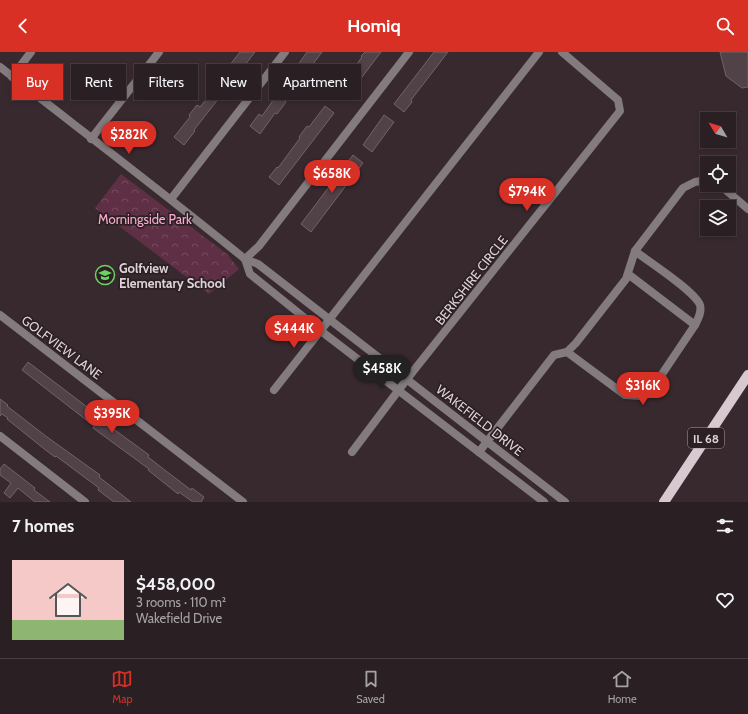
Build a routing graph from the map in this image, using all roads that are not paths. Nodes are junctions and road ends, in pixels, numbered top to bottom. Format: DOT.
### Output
graph roads {
  1 [pos="31,52"];
  2 [pos="159,52"];
  3 [pos="285,52"];
  4 [pos="409,52"];
  5 [pos="539,52"];
  6 [pos="562,52"];
  7 [pos="22,64"];
  8 [pos="0,67"];
  9 [pos="12,77"];
  10 [pos="41,100"];
  11 [pos="91,139"];
  12 [pos="700,181"];
  13 [pos="728,192"];
  14 [pos="172,199"];
  15 [pos="748,209"];
  16 [pos="635,252"];
  17 [pos="245,259"];
  18 [pos="628,274"];
  19 [pos="0,315"];
  20 [pos="329,320"];
  21 [pos="695,325"];
  22 [pos="321,331"];
  23 [pos="567,352"];
  24 [pos="748,375"];
  25 [pos="407,379"];
  26 [pos="274,390"];
  27 [pos="399,390"];
  28 [pos="0,436"];
  29 [pos="486,441"];
  30 [pos="352,452"];
  31 [pos="479,452"];
  32 [pos="544,485"];
  33 [pos="536,496"];
  34 [pos="85,502"];
  35 [pos="243,502"];
  36 [pos="544,502"];
  37 [pos="565,502"];
  38 [pos="664,502"];
  1 -- 7 [label="street"];
  2 -- 11 [label="street"];
  3 -- 14 [label="street"];
  4 -- 17 [label="street"];
  5 -- 20 [label="street"];
  6 -- 25 [label="street, BERKSHIRE CIRCLE"];
  8 -- 9 [label="street, WAKEFIELD DRIVE"];
  10 -- 11 [label="street, WAKEFIELD DRIVE"];
  11 -- 14 [label="street, WAKEFIELD DRIVE"];
  12 -- 16 [label="street"];
  13 -- 15 [label="street"];
  14 -- 17 [label="street, WAKEFIELD DRIVE"];
  16 -- 18 [label="street"];
  16 -- 21 [label="street"];
  17 -- 20 [label="street, WAKEFIELD DRIVE"];
  17 -- 22 [label="street, WAKEFIELD DRIVE"];
  18 -- 21 [label="street"];
  18 -- 23 [label="street"];
  19 -- 35 [label="street, GOLFVIEW LANE"];
  20 -- 22 [label="street"];
  20 -- 25 [label="street, WAKEFIELD DRIVE"];
  21 -- 23 [label="street"];
  22 -- 26 [label="street"];
  22 -- 27 [label="street, WAKEFIELD DRIVE"];
  23 -- 29 [label="street"];
  24 -- 38 [label="main road, IL 68"];
  25 -- 27 [label="street, BERKSHIRE CIRCLE"];
  25 -- 29 [label="street, WAKEFIELD DRIVE"];
  27 -- 30 [label="street, BERKSHIRE CIRCLE"];
  27 -- 31 [label="street, WAKEFIELD DRIVE"];
  28 -- 34 [label="street"];
  29 -- 31 [label="street"];
  29 -- 32 [label="street, WAKEFIELD DRIVE"];
  31 -- 33 [label="street, WAKEFIELD DRIVE"];
  32 -- 33 [label="street"];
  32 -- 37 [label="street, WAKEFIELD DRIVE"];
  33 -- 36 [label="street, WAKEFIELD DRIVE"];
}
